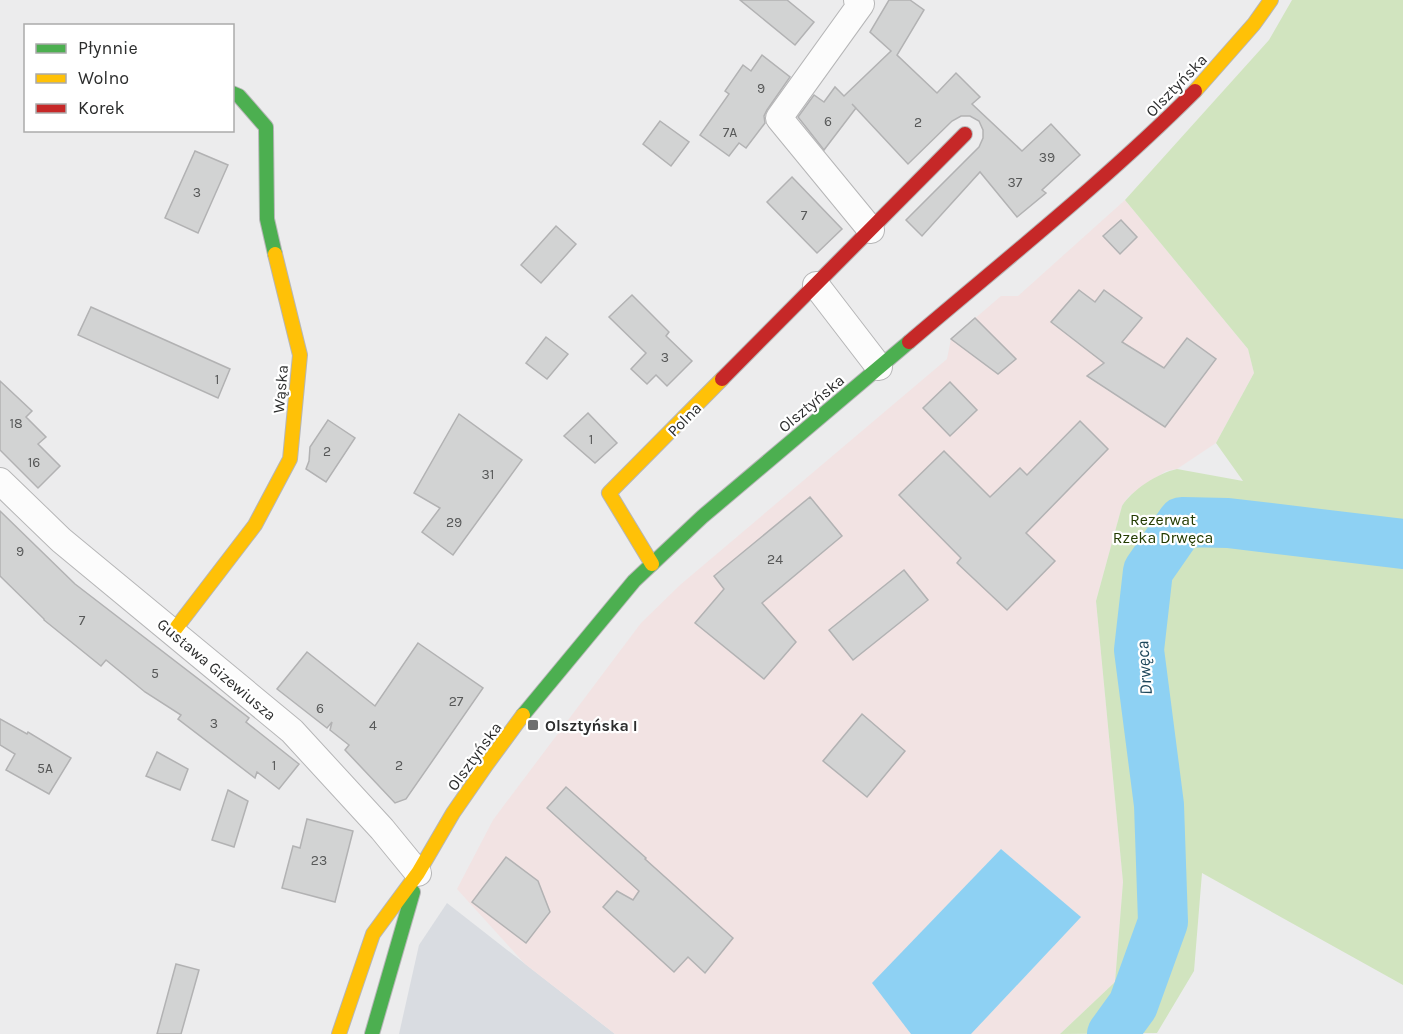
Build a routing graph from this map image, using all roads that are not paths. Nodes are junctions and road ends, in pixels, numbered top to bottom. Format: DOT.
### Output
graph roads {
  1 [pos="857,0"];
  2 [pos="1271,0"];
  3 [pos="234,94"];
  4 [pos="964,134"];
  5 [pos="871,230"];
  6 [pos="816,285"];
  7 [pos="879,367"];
  8 [pos="0,481"];
  9 [pos="652,564"];
  10 [pos="173,632"];
  11 [pos="418,873"];
  12 [pos="339,1034"];
  13 [pos="372,1034"];
  1 -- 5 [label="street"];
  2 -- 7 [label="street, Olsztyńska"];
  3 -- 10 [label="street, Wąska"];
  4 -- 5 [label="street, Polna"];
  5 -- 6 [label="street, Polna"];
  6 -- 7 [label="street"];
  6 -- 9 [label="street, Polna"];
  7 -- 9 [label="street, Olsztyńska"];
  8 -- 10 [label="street, Gustawa Gizewiusza"];
  9 -- 11 [label="street, Olsztyńska"];
  10 -- 11 [label="street, Gustawa Gizewiusza"];
  11 -- 12 [label="street, Olsztyńska"];
  11 -- 13 [label="street, Olsztyńska"];
}
